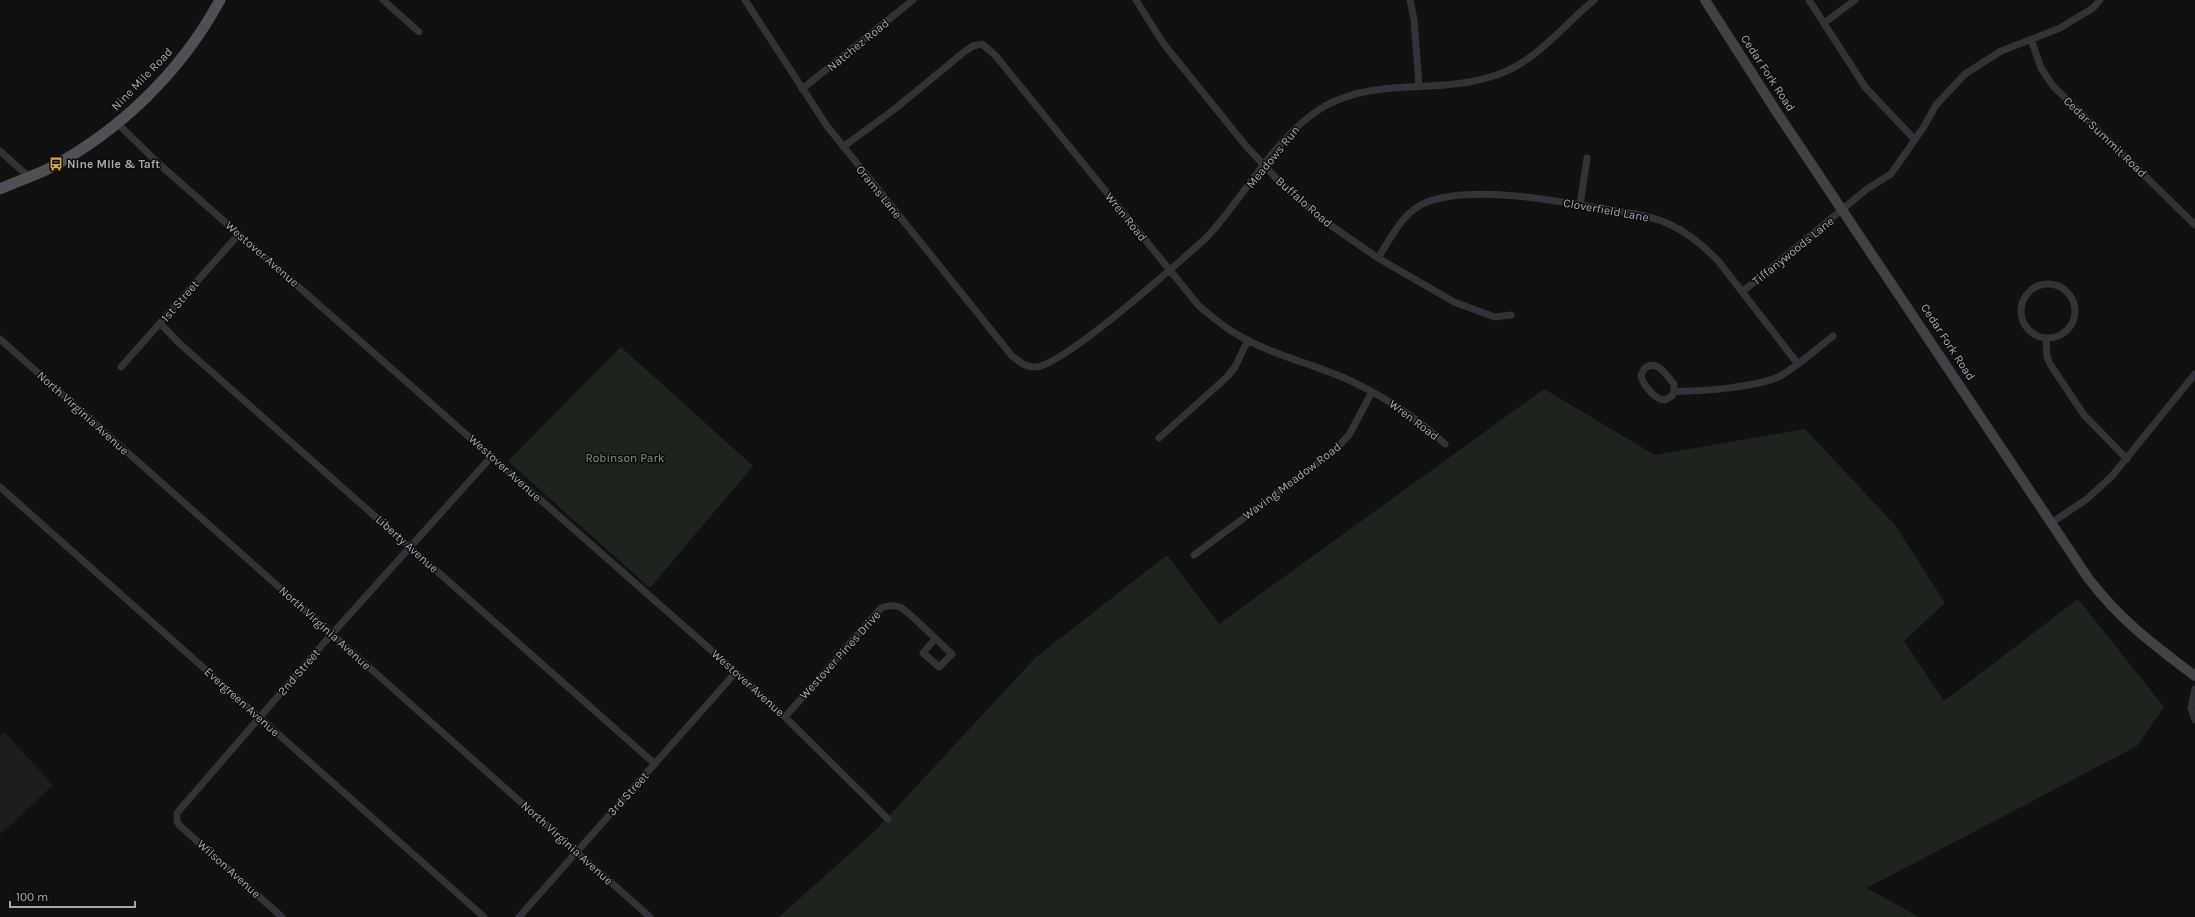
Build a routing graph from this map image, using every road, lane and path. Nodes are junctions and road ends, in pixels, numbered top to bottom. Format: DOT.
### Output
graph roads {
  1 [pos="220,0"];
  2 [pos="383,0"];
  3 [pos="745,0"];
  4 [pos="912,0"];
  5 [pos="1136,0"];
  6 [pos="1410,0"];
  7 [pos="1594,0"];
  8 [pos="1705,0"];
  9 [pos="1809,0"];
  10 [pos="1855,0"];
  11 [pos="2100,0"];
  12 [pos="1824,23"];
  13 [pos="419,32"];
  14 [pos="2031,39"];
  15 [pos="1419,86"];
  16 [pos="802,89"];
  17 [pos="117,123"];
  18 [pos="1915,140"];
  19 [pos="844,147"];
  20 [pos="0,151"];
  21 [pos="1587,158"];
  22 [pos="1264,166"];
  23 [pos="29,177"];
  24 [pos="0,189"];
  25 [pos="1580,205"];
  26 [pos="1843,210"];
  27 [pos="2195,225"];
  28 [pos="239,234"];
  29 [pos="1378,258"];
  30 [pos="1169,270"];
  31 [pos="1742,292"];
  32 [pos="1511,315"];
  33 [pos="160,323"];
  34 [pos="1833,336"];
  35 [pos="2046,338"];
  36 [pos="0,339"];
  37 [pos="1248,340"];
  38 [pos="1798,364"];
  39 [pos="121,367"];
  40 [pos="1032,367"];
  41 [pos="2195,374"];
  42 [pos="1674,391"];
  43 [pos="1372,392"];
  44 [pos="1159,438"];
  45 [pos="1445,444"];
  46 [pos="492,456"];
  47 [pos="2127,459"];
  48 [pos="0,487"];
  49 [pos="2051,522"];
  50 [pos="410,547"];
  51 [pos="1194,555"];
  52 [pos="333,634"];
  53 [pos="935,639"];
  54 [pos="736,672"];
  55 [pos="2195,676"];
  56 [pos="2195,689"];
  57 [pos="785,717"];
  58 [pos="260,718"];
  59 [pos="2195,720"];
  60 [pos="655,764"];
  61 [pos="888,819"];
  62 [pos="177,821"];
  63 [pos="577,852"];
  64 [pos="282,917"];
  65 [pos="484,917"];
  66 [pos="519,917"];
  67 [pos="650,917"];
  1 -- 17 [label="main road, Nine Mile Road"];
  2 -- 13 [label="street"];
  3 -- 16 [label="street, Orams Lane"];
  4 -- 16 [label="street, Natchez Road"];
  5 -- 22 [label="street, Buffalo Road"];
  6 -- 15 [label="street"];
  7 -- 15 [label="street, Meadows Run"];
  8 -- 26 [label="street, Cedar Fork Road"];
  9 -- 12 [label="street"];
  10 -- 12 [label="street"];
  11 -- 14 [label="street, Tiffanywoods Lane"];
  12 -- 18 [label="street"];
  14 -- 18 [label="street, Tiffanywoods Lane"];
  14 -- 27 [label="street, Cedar Summit Road"];
  15 -- 22 [label="street, Meadows Run"];
  16 -- 19 [label="street, Orams Lane"];
  17 -- 23 [label="main road, Nine Mile Road"];
  17 -- 28 [label="street, Westover Avenue"];
  18 -- 26 [label="street, Tiffanywoods Lane"];
  19 -- 30 [label="street, Wren Road"];
  19 -- 40 [label="street, Orams Lane"];
  20 -- 23 [label="street"];
  21 -- 25 [label="street"];
  22 -- 29 [label="street, Buffalo Road"];
  22 -- 30 [label="street, Meadows Run"];
  23 -- 24 [label="main road, Nine Mile Road"];
  25 -- 29 [label="street, Cloverfield Lane"];
  25 -- 31 [label="street, Cloverfield Lane"];
  26 -- 31 [label="street, Tiffanywoods Lane"];
  26 -- 49 [label="street, Cedar Fork Road"];
  28 -- 33 [label="street, 1st Street"];
  28 -- 46 [label="street, Westover Avenue"];
  29 -- 32 [label="street, Buffalo Road"];
  30 -- 37 [label="street, Wren Road"];
  30 -- 40 [label="street, Meadows Run"];
  31 -- 38 [label="street, Cloverfield Lane"];
  33 -- 39 [label="street, 1st Street"];
  33 -- 50 [label="street, Liberty Avenue"];
  34 -- 38 [label="street"];
  35 -- 35 [label="street"];
  35 -- 47 [label="street"];
  36 -- 52 [label="street, North Virginia Avenue"];
  37 -- 43 [label="street, Wren Road"];
  37 -- 44 [label="street"];
  38 -- 42 [label="street"];
  41 -- 47 [label="street"];
  42 -- 42 [label="street"];
  43 -- 45 [label="street, Wren Road"];
  43 -- 51 [label="street, Waving Meadow Road"];
  46 -- 50 [label="street, 2nd Street"];
  46 -- 54 [label="street, Westover Avenue"];
  47 -- 49 [label="street"];
  48 -- 58 [label="street, Evergreen Avenue"];
  49 -- 55 [label="street, Cedar Fork Road"];
  50 -- 52 [label="street, 2nd Street"];
  50 -- 60 [label="street, Liberty Avenue"];
  52 -- 58 [label="street, 2nd Street"];
  52 -- 63 [label="street, North Virginia Avenue"];
  53 -- 57 [label="street, Westover Pines Drive"];
  54 -- 57 [label="street, Westover Avenue"];
  54 -- 60 [label="street, 3rd Street"];
  56 -- 59 [label="street"];
  57 -- 61 [label="street, Westover Avenue"];
  58 -- 62 [label="street, 2nd Street"];
  58 -- 65 [label="street, Evergreen Avenue"];
  60 -- 63 [label="street, 3rd Street"];
  62 -- 64 [label="street, Wilson Avenue"];
  63 -- 66 [label="street, 3rd Street"];
  63 -- 67 [label="street, North Virginia Avenue"];
}
